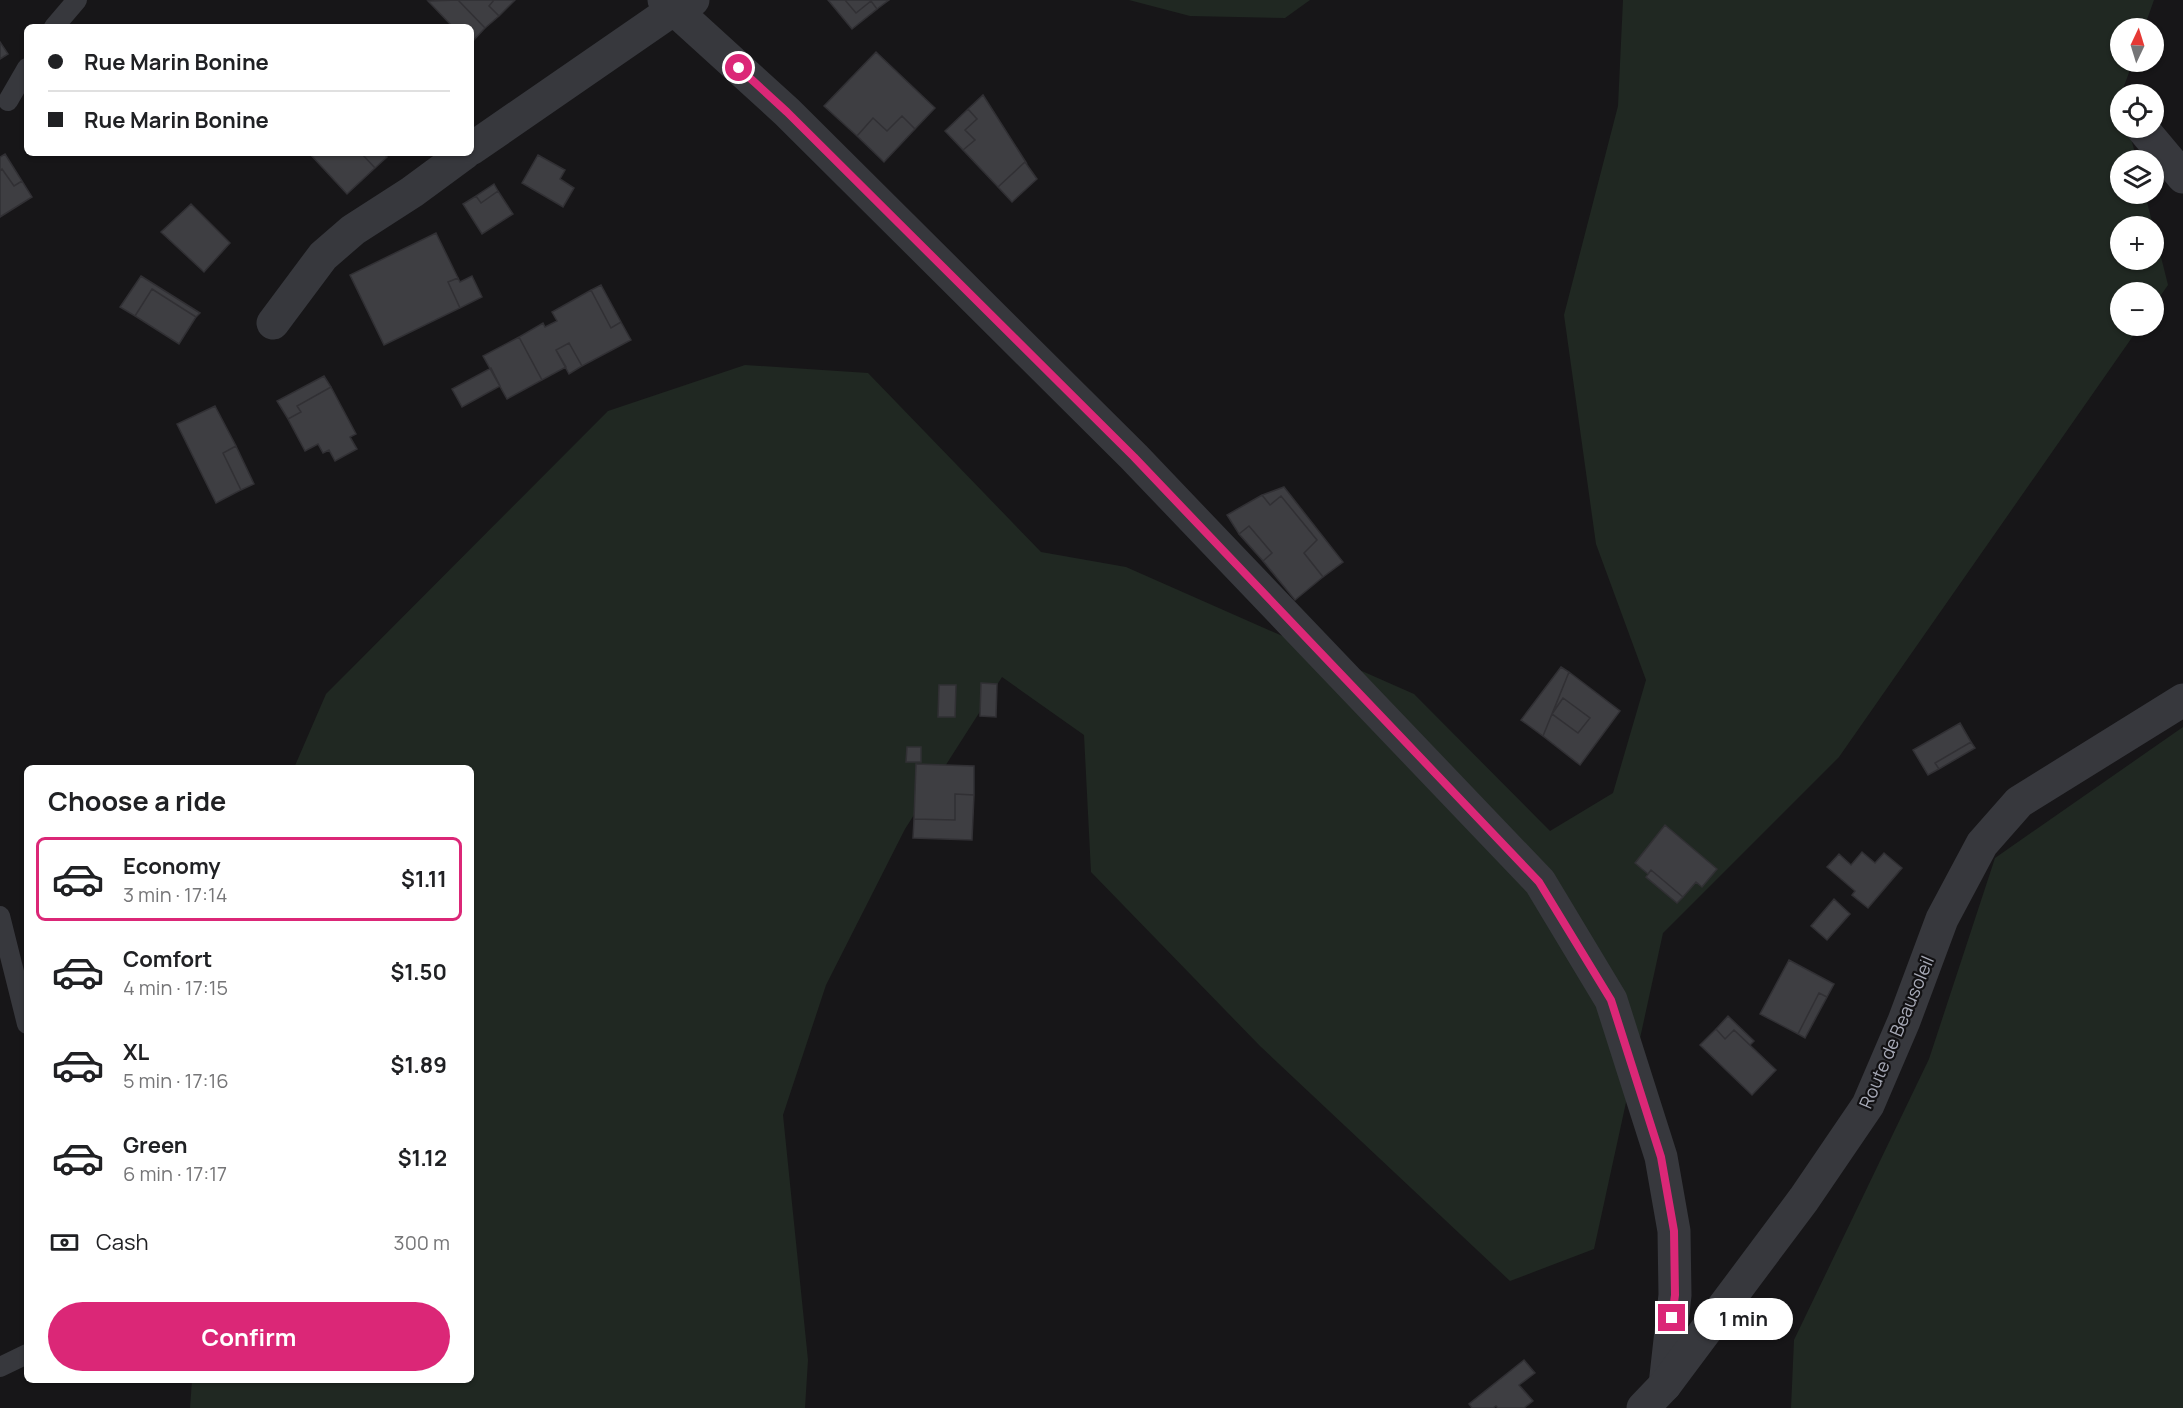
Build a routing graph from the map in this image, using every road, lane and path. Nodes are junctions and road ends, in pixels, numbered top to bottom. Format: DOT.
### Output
graph roads {
  1 [pos="77,0"];
  2 [pos="677,3"];
  3 [pos="57,24"];
  4 [pos="24,73"];
  5 [pos="8,101"];
  6 [pos="2150,138"];
  7 [pos="474,147"];
  8 [pos="461,156"];
  9 [pos="2183,177"];
  10 [pos="273,323"];
  11 [pos="2183,700"];
  12 [pos="0,916"];
  13 [pos="24,1012"];
  14 [pos="24,1355"];
  15 [pos="0,1367"];
  16 [pos="1654,1396"];
  1 -- 3 [label="lane"];
  2 -- 7 [label="street"];
  2 -- 16 [label="street"];
  4 -- 5 [label="lane"];
  6 -- 9 [label="street"];
  8 -- 10 [label="street"];
  11 -- 16 [label="street, Route de Beausoleil"];
  12 -- 13 [label="lane"];
  14 -- 15 [label="lane"];
}
